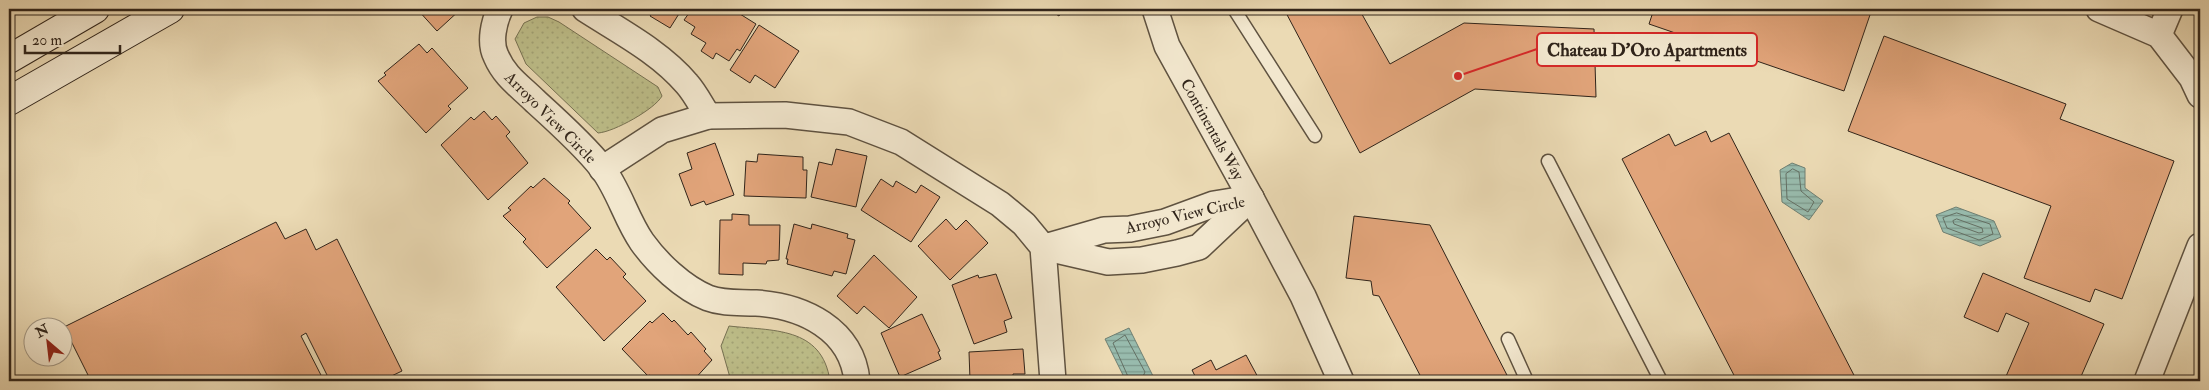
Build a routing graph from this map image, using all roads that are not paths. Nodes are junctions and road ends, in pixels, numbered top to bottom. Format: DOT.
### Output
graph roads {
  1 [pos="96,9"];
  2 [pos="170,9"];
  3 [pos="500,9"];
  4 [pos="585,9"];
  5 [pos="1155,9"];
  6 [pos="1234,9"];
  7 [pos="2099,9"];
  8 [pos="2170,9"];
  9 [pos="2159,35"];
  10 [pos="9,59"];
  11 [pos="2200,95"];
  12 [pos="9,101"];
  13 [pos="708,116"];
  14 [pos="1315,136"];
  15 [pos="1548,161"];
  16 [pos="602,169"];
  17 [pos="1251,198"];
  18 [pos="2200,246"];
  19 [pos="1043,247"];
  20 [pos="1508,339"];
  21 [pos="857,381"];
  22 [pos="1052,381"];
  23 [pos="1341,381"];
  24 [pos="1527,381"];
  25 [pos="1662,381"];
  26 [pos="2147,381"];
  1 -- 10 [label="main road"];
  2 -- 12 [label="main road"];
  3 -- 16 [label="street, Arroyo View Circle"];
  4 -- 13 [label="street"];
  5 -- 17 [label="street, Continentals Way"];
  6 -- 14 [label="lane"];
  7 -- 9 [label="street"];
  8 -- 9 [label="street"];
  9 -- 11 [label="street"];
  13 -- 16 [label="street, Arroyo View Circle"];
  13 -- 19 [label="street, Arroyo View Circle"];
  15 -- 25 [label="lane"];
  16 -- 21 [label="street, Arroyo View Circle"];
  17 -- 19 [label="street, Arroyo View Circle"];
  17 -- 19 [label="street, Arroyo View Circle"];
  17 -- 23 [label="street, Continentals Way"];
  18 -- 26 [label="street"];
  19 -- 22 [label="street"];
  20 -- 24 [label="lane"];
}
